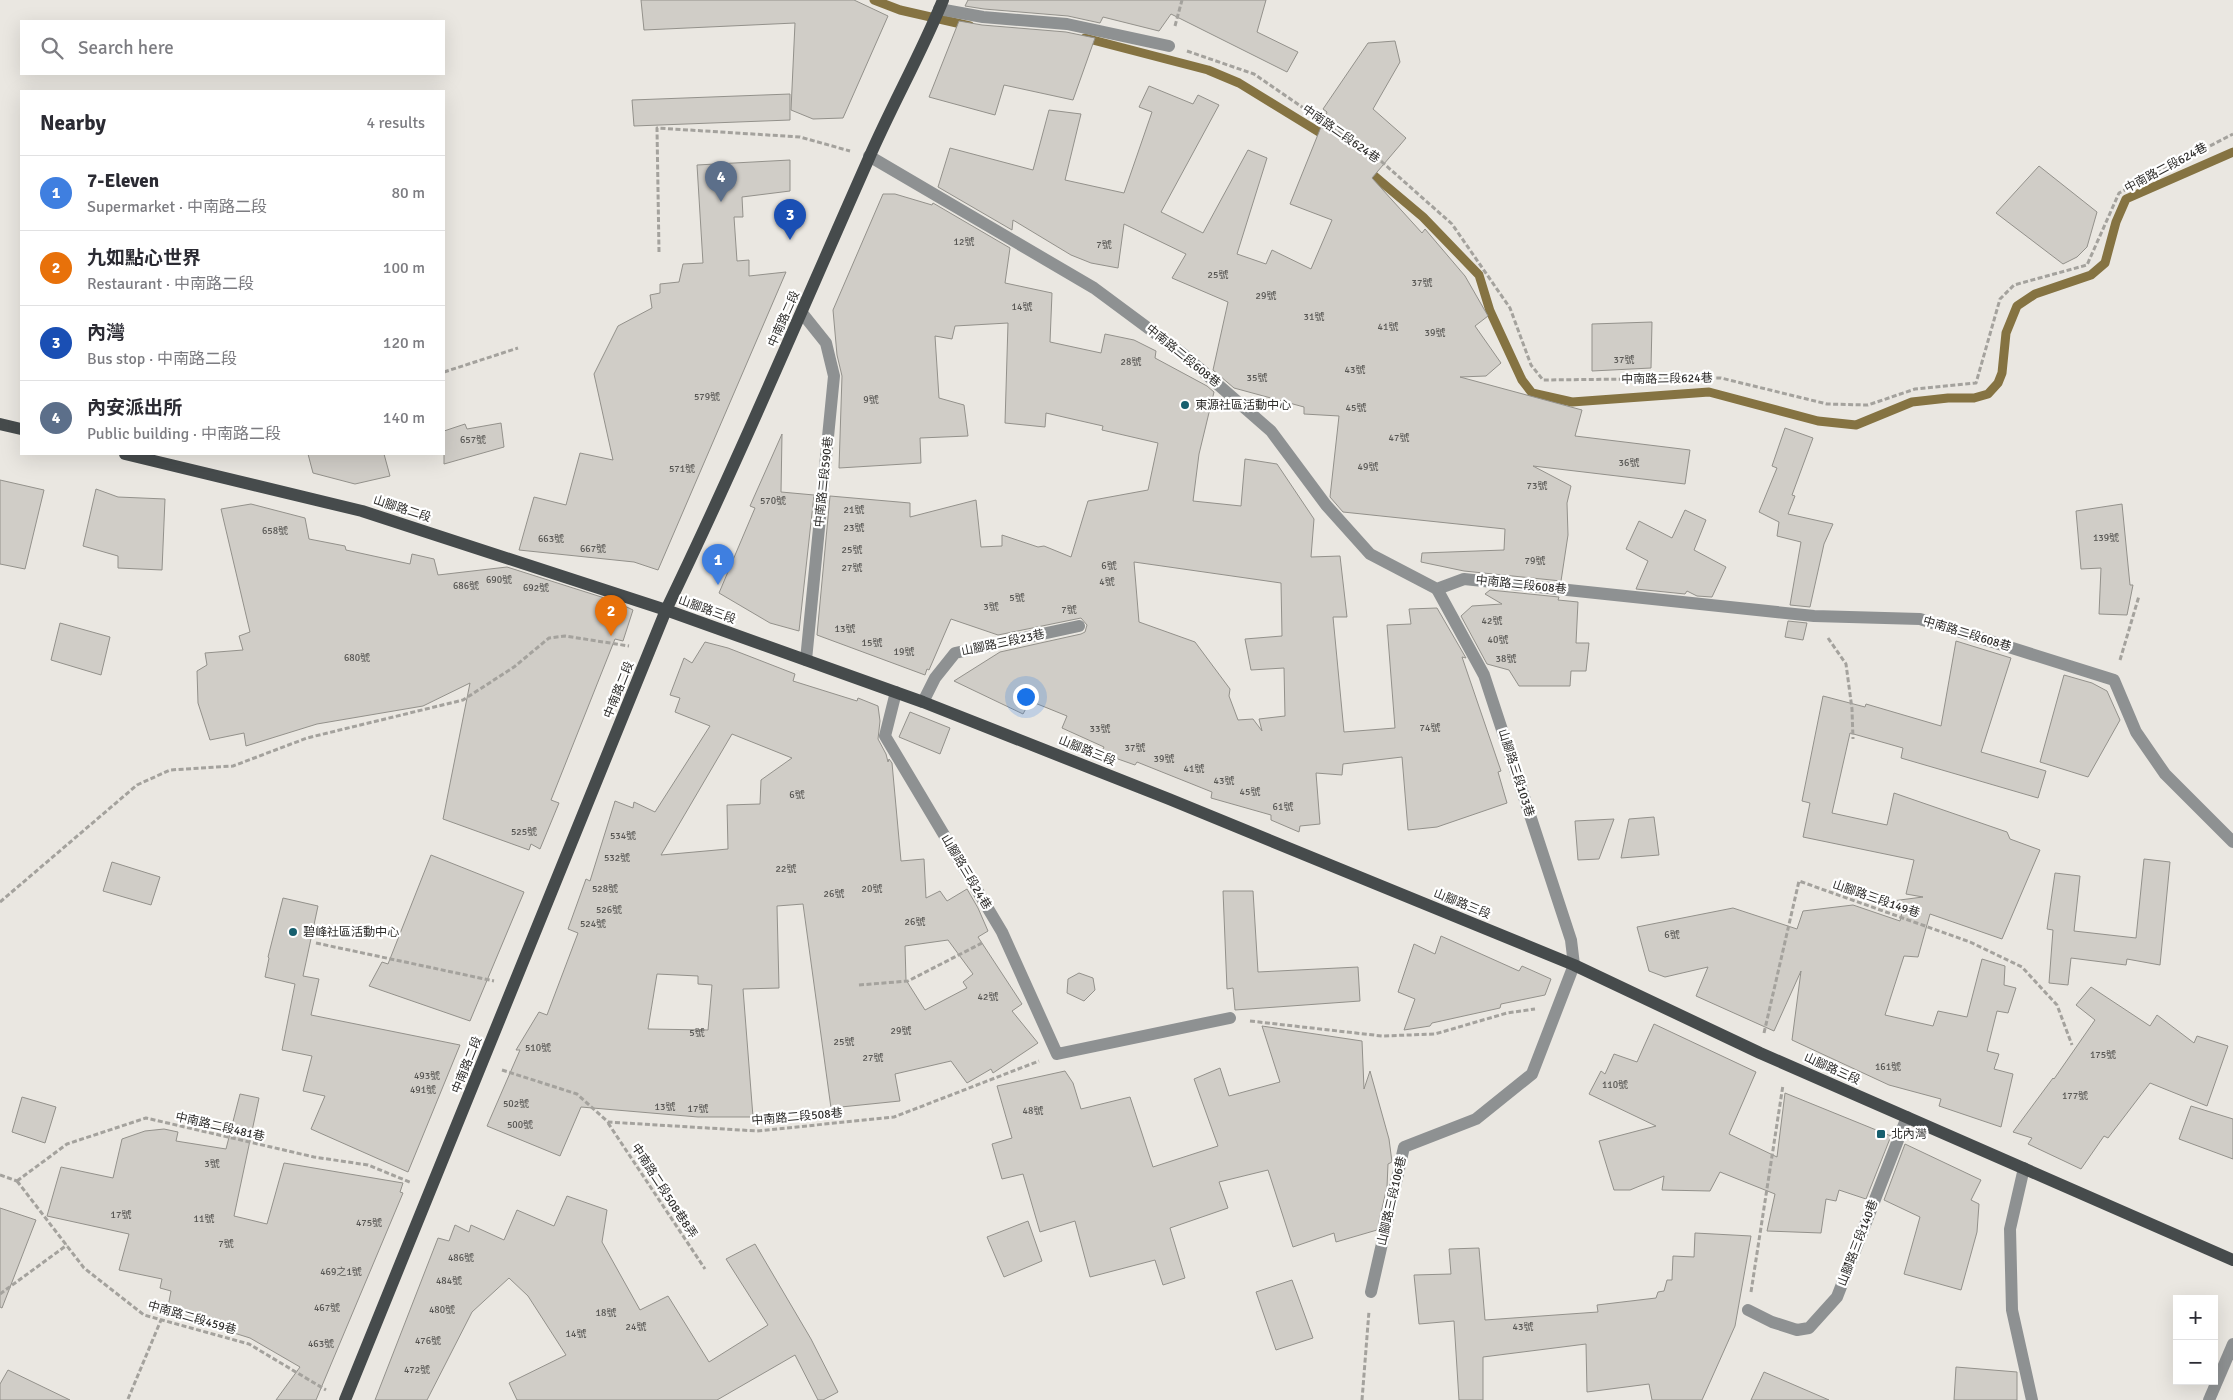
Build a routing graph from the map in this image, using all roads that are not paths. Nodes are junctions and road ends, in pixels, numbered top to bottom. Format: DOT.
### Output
graph roads {
  1 [pos="941,4"];
  2 [pos="1169,46"];
  3 [pos="870,156"];
  4 [pos="802,313"];
  5 [pos="0,424"];
  6 [pos="20,429"];
  7 [pos="129,455"];
  8 [pos="1437,589"];
  9 [pos="666,610"];
  10 [pos="1079,626"];
  11 [pos="806,660"];
  12 [pos="896,692"];
  13 [pos="923,702"];
  14 [pos="2233,842"];
  15 [pos="1574,965"];
  16 [pos="1230,1018"];
  17 [pos="1908,1117"];
  18 [pos="2024,1168"];
  19 [pos="2233,1260"];
  20 [pos="1371,1292"];
  21 [pos="1748,1310"];
  22 [pos="2233,1344"];
  23 [pos="339,1397"];
  24 [pos="2032,1400"];
  25 [pos="2209,1400"];
  1 -- 2 [label="lane"];
  1 -- 3 [label="main road, 中南路二段"];
  3 -- 4 [label="main road, 中南路二段"];
  3 -- 8 [label="lane, 中南路二段608巷"];
  4 -- 9 [label="main road, 中南路二段"];
  4 -- 11 [label="lane, 中南路二段590巷"];
  5 -- 6 [label="main road"];
  7 -- 9 [label="main road, 山腳路二段"];
  8 -- 14 [label="lane, 中南路二段608巷"];
  8 -- 15 [label="lane, 山腳路三段103巷"];
  9 -- 11 [label="main road, 山腳路三段"];
  9 -- 23 [label="main road, 中南路二段"];
  10 -- 13 [label="lane, 山腳路三段23巷"];
  11 -- 12 [label="main road, 山腳路三段"];
  12 -- 13 [label="main road, 山腳路三段"];
  12 -- 16 [label="lane, 山腳路三段24巷"];
  13 -- 15 [label="main road, 山腳路三段"];
  15 -- 17 [label="main road, 山腳路三段"];
  15 -- 20 [label="lane, 山腳路三段106巷"];
  17 -- 18 [label="main road, 山腳路三段"];
  17 -- 21 [label="lane, 山腳路三段140巷"];
  18 -- 19 [label="main road, 山腳路三段"];
  18 -- 24 [label="lane"];
  22 -- 25 [label="lane"];
}
